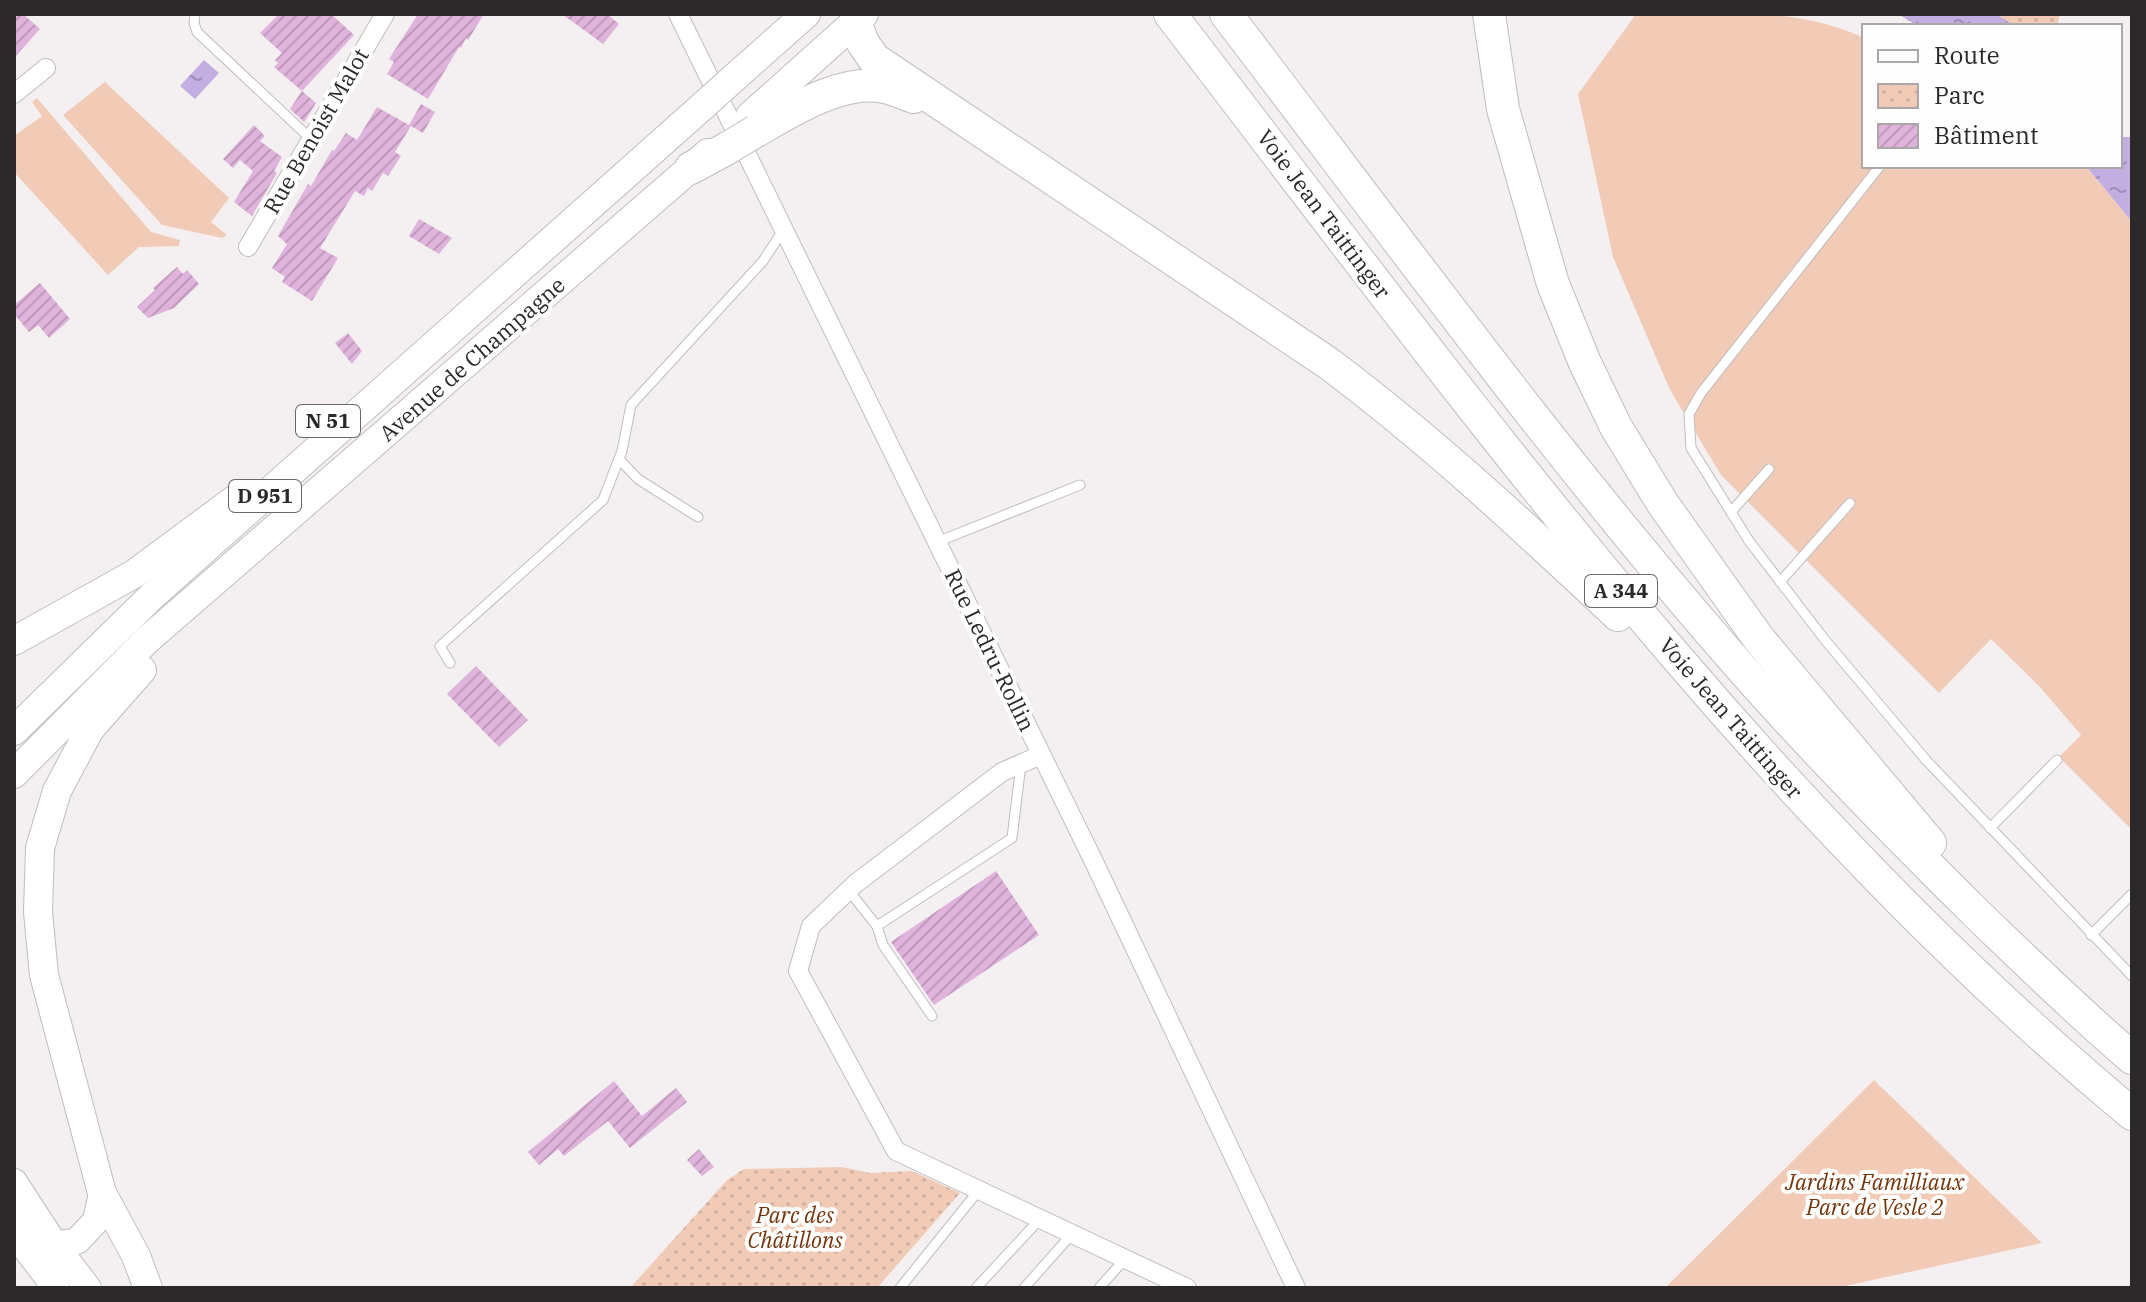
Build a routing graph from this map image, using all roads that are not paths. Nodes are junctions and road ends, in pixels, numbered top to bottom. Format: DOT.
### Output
graph roads {
  1 [pos="195,14"];
  2 [pos="385,14"];
  3 [pos="678,14"];
  4 [pos="806,14"];
  5 [pos="1170,14"];
  6 [pos="1226,14"];
  7 [pos="1489,14"];
  8 [pos="858,17"];
  9 [pos="46,68"];
  10 [pos="14,94"];
  11 [pos="948,109"];
  12 [pos="753,123"];
  13 [pos="311,139"];
  14 [pos="691,168"];
  15 [pos="1878,168"];
  16 [pos="784,229"];
  17 [pos="248,247"];
  18 [pos="521,268"];
  19 [pos="619,459"];
  20 [pos="1769,469"];
  21 [pos="1080,485"];
  22 [pos="1850,503"];
  23 [pos="1731,512"];
  24 [pos="698,517"];
  25 [pos="283,525"];
  26 [pos="937,542"];
  27 [pos="1780,582"];
  28 [pos="14,641"];
  29 [pos="450,663"];
  30 [pos="1731,721"];
  31 [pos="14,731"];
  32 [pos="1041,755"];
  33 [pos="2057,760"];
  34 [pos="1021,764"];
  35 [pos="14,774"];
  36 [pos="1990,828"];
  37 [pos="849,891"];
  38 [pos="2132,894"];
  39 [pos="877,926"];
  40 [pos="2091,935"];
  41 [pos="2039,974"];
  42 [pos="2132,976"];
  43 [pos="932,1016"];
  44 [pos="2132,1058"];
  45 [pos="2132,1114"];
  46 [pos="14,1182"];
  47 [pos="979,1190"];
  48 [pos="102,1193"];
  49 [pos="1040,1219"];
  50 [pos="14,1220"];
  51 [pos="14,1233"];
  52 [pos="1072,1234"];
  53 [pos="55,1245"];
  54 [pos="14,1246"];
  55 [pos="1125,1259"];
  56 [pos="54,1288"];
  57 [pos="88,1288"];
  58 [pos="148,1288"];
  59 [pos="900,1288"];
  60 [pos="976,1288"];
  61 [pos="1024,1288"];
  62 [pos="1099,1288"];
  63 [pos="1187,1288"];
  64 [pos="1296,1288"];
  1 -- 13 [label="lane"];
  2 -- 13 [label="street, Rue Benoist Malot"];
  3 -- 16 [label="street, Rue Ledru-Rollin"];
  4 -- 18 [label="main road, Avenue de Champagne / D 951, bridge"];
  5 -- 30 [label="highway, Voie Jean Taittinger / A 344"];
  6 -- 41 [label="highway, Voie Jean Taittinger / A 344"];
  7 -- 41 [label="highway"];
  8 -- 11 [label="highway"];
  8 -- 12 [label="main road"];
  9 -- 10 [label="street"];
  11 -- 12 [label="highway"];
  11 -- 30 [label="highway"];
  12 -- 14 [label="highway, bridge"];
  13 -- 17 [label="street, Rue Benoist Malot"];
  14 -- 25 [label="main road, Avenue de Champagne / D 951"];
  15 -- 23 [label="lane"];
  16 -- 19 [label="lane"];
  16 -- 26 [label="street, Rue Ledru-Rollin"];
  18 -- 28 [label="main road, N 51"];
  18 -- 31 [label="main road, Avenue de Champagne / D 951"];
  19 -- 24 [label="lane"];
  19 -- 29 [label="lane"];
  20 -- 23 [label="lane"];
  21 -- 26 [label="lane"];
  22 -- 27 [label="lane"];
  23 -- 27 [label="lane"];
  25 -- 35 [label="main road, Avenue de Champagne / D 951"];
  25 -- 48 [label="main road"];
  26 -- 32 [label="street, Rue Ledru-Rollin"];
  27 -- 36 [label="lane"];
  30 -- 45 [label="highway, Voie Jean Taittinger / A 344"];
  32 -- 34 [label="street"];
  32 -- 64 [label="street, Rue Ledru-Rollin"];
  33 -- 36 [label="lane"];
  34 -- 37 [label="street"];
  34 -- 39 [label="lane"];
  36 -- 40 [label="lane"];
  37 -- 39 [label="lane"];
  37 -- 47 [label="street"];
  38 -- 40 [label="lane"];
  39 -- 43 [label="lane"];
  40 -- 42 [label="lane"];
  41 -- 44 [label="highway, Voie Jean Taittinger / A 344"];
  46 -- 53 [label="street"];
  47 -- 49 [label="street"];
  47 -- 59 [label="lane"];
  48 -- 53 [label="street"];
  48 -- 58 [label="main road"];
  49 -- 52 [label="street"];
  49 -- 60 [label="lane"];
  50 -- 53 [label="street"];
  51 -- 56 [label="street"];
  52 -- 55 [label="street"];
  52 -- 61 [label="lane"];
  53 -- 57 [label="street"];
  54 -- 56 [label="street"];
  55 -- 62 [label="lane"];
  55 -- 63 [label="street"];
}
